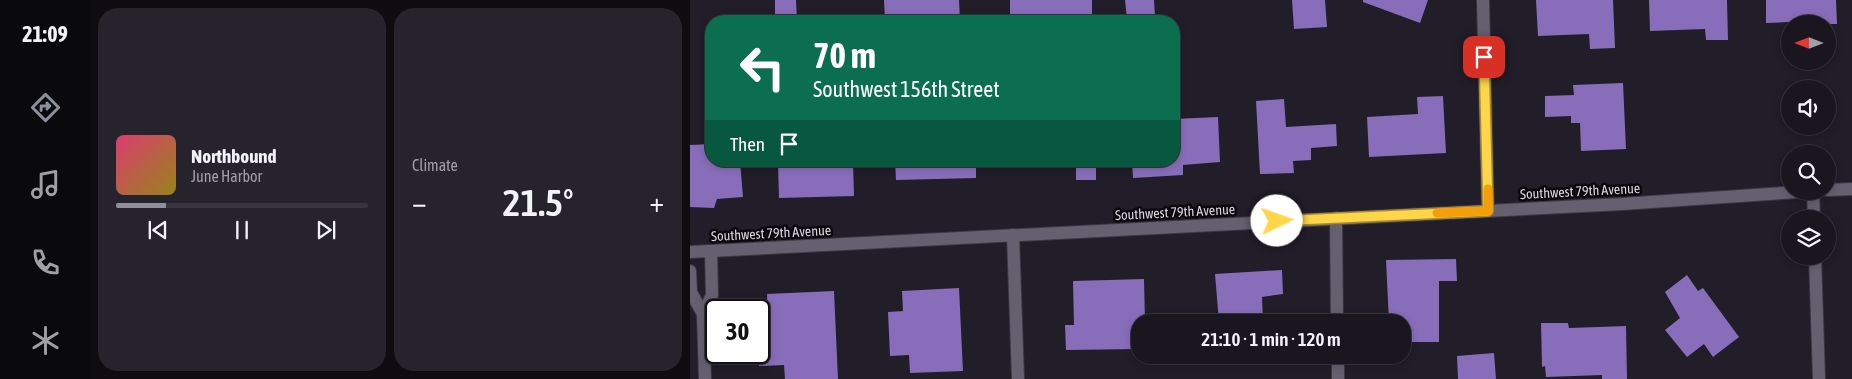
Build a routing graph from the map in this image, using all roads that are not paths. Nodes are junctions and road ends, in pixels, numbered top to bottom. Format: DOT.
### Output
graph roads {
  1 [pos="1483,0"];
  2 [pos="1852,189"];
  3 [pos="1836,190"];
  4 [pos="1781,193"];
  5 [pos="1488,211"];
  6 [pos="1336,218"];
  7 [pos="1013,235"];
  8 [pos="711,251"];
  9 [pos="690,252"];
  10 [pos="1815,265"];
  11 [pos="690,271"];
  12 [pos="703,314"];
  13 [pos="1337,314"];
  14 [pos="1338,364"];
  15 [pos="705,379"];
  16 [pos="1018,379"];
  17 [pos="1338,379"];
  18 [pos="1818,379"];
  1 -- 5 [label="street"];
  2 -- 3 [label="street"];
  4 -- 5 [label="street, Southwest 79th Avenue"];
  5 -- 6 [label="street, Southwest 79th Avenue"];
  6 -- 7 [label="street, Southwest 79th Avenue"];
  6 -- 13 [label="street"];
  7 -- 8 [label="street, Southwest 79th Avenue"];
  7 -- 16 [label="street"];
  8 -- 9 [label="street, Southwest 79th Avenue"];
  8 -- 12 [label="street"];
  10 -- 18 [label="street"];
  11 -- 12 [label="street"];
  12 -- 15 [label="street"];
  14 -- 17 [label="street"];
}
